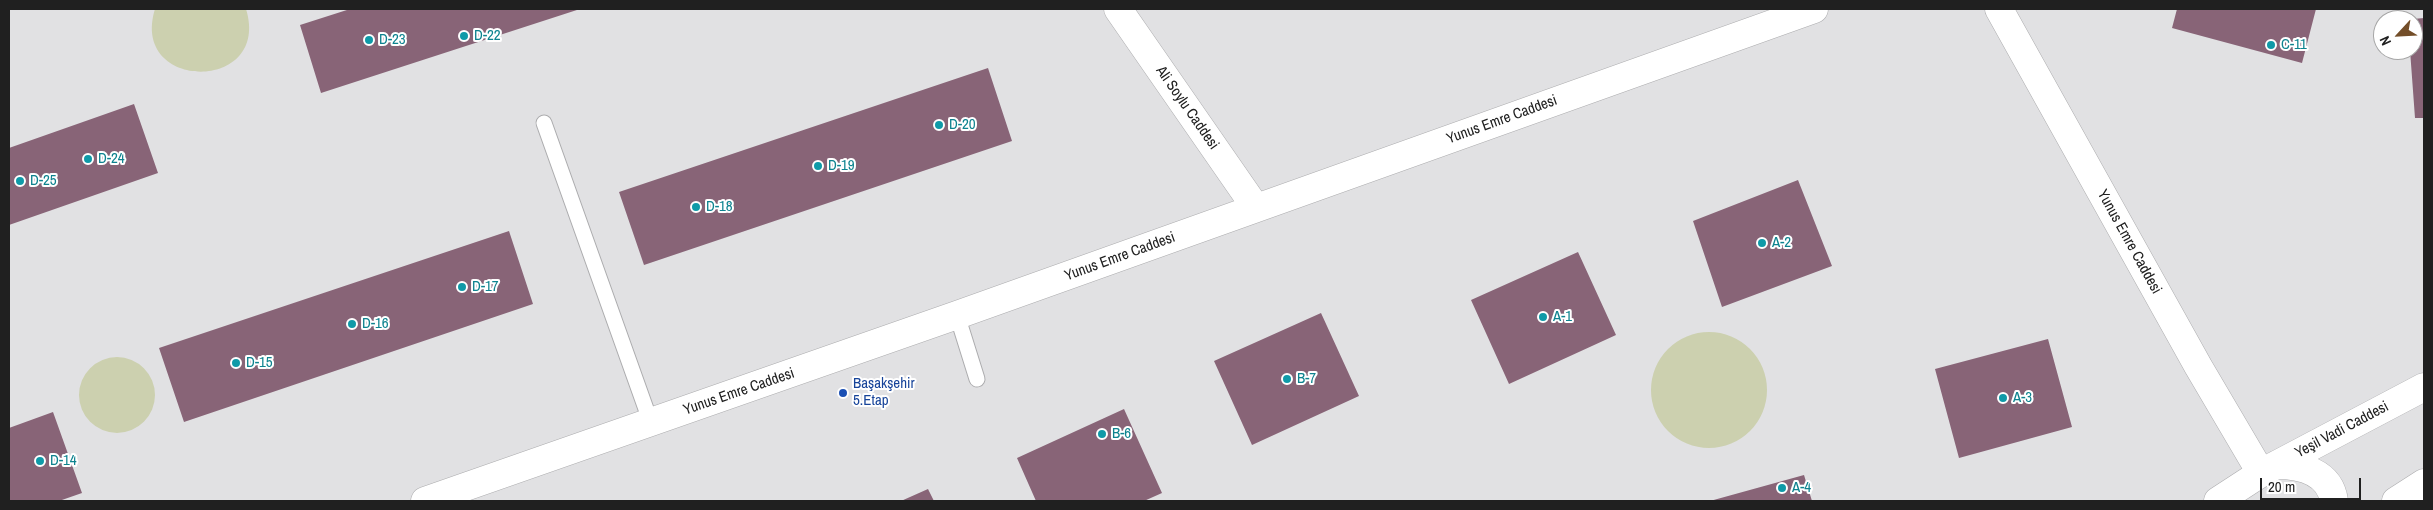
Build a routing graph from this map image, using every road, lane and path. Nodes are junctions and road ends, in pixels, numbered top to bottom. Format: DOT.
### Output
graph roads {
  1 [pos="1118,9"];
  2 [pos="1814,9"];
  3 [pos="2000,9"];
  4 [pos="544,123"];
  5 [pos="1256,208"];
  6 [pos="957,315"];
  7 [pos="977,379"];
  8 [pos="2424,387"];
  9 [pos="651,423"];
  10 [pos="2255,481"];
  11 [pos="2424,483"];
  12 [pos="425,501"];
  13 [pos="2218,501"];
  14 [pos="2334,501"];
  15 [pos="2396,501"];
  1 -- 5 [label="street, Ali Soylu Caddesi"];
  2 -- 5 [label="street, Yunus Emre Caddesi"];
  3 -- 10 [label="street, Yunus Emre Caddesi"];
  4 -- 9 [label="lane"];
  5 -- 6 [label="street, Yunus Emre Caddesi"];
  6 -- 7 [label="lane"];
  6 -- 9 [label="street, Yunus Emre Caddesi"];
  8 -- 10 [label="street, Yeşil Vadi Caddesi"];
  9 -- 12 [label="street, Yunus Emre Caddesi"];
  10 -- 13 [label="street, Yeşil Vadi Caddesi"];
  10 -- 14 [label="street"];
  11 -- 15 [label="street"];
}
